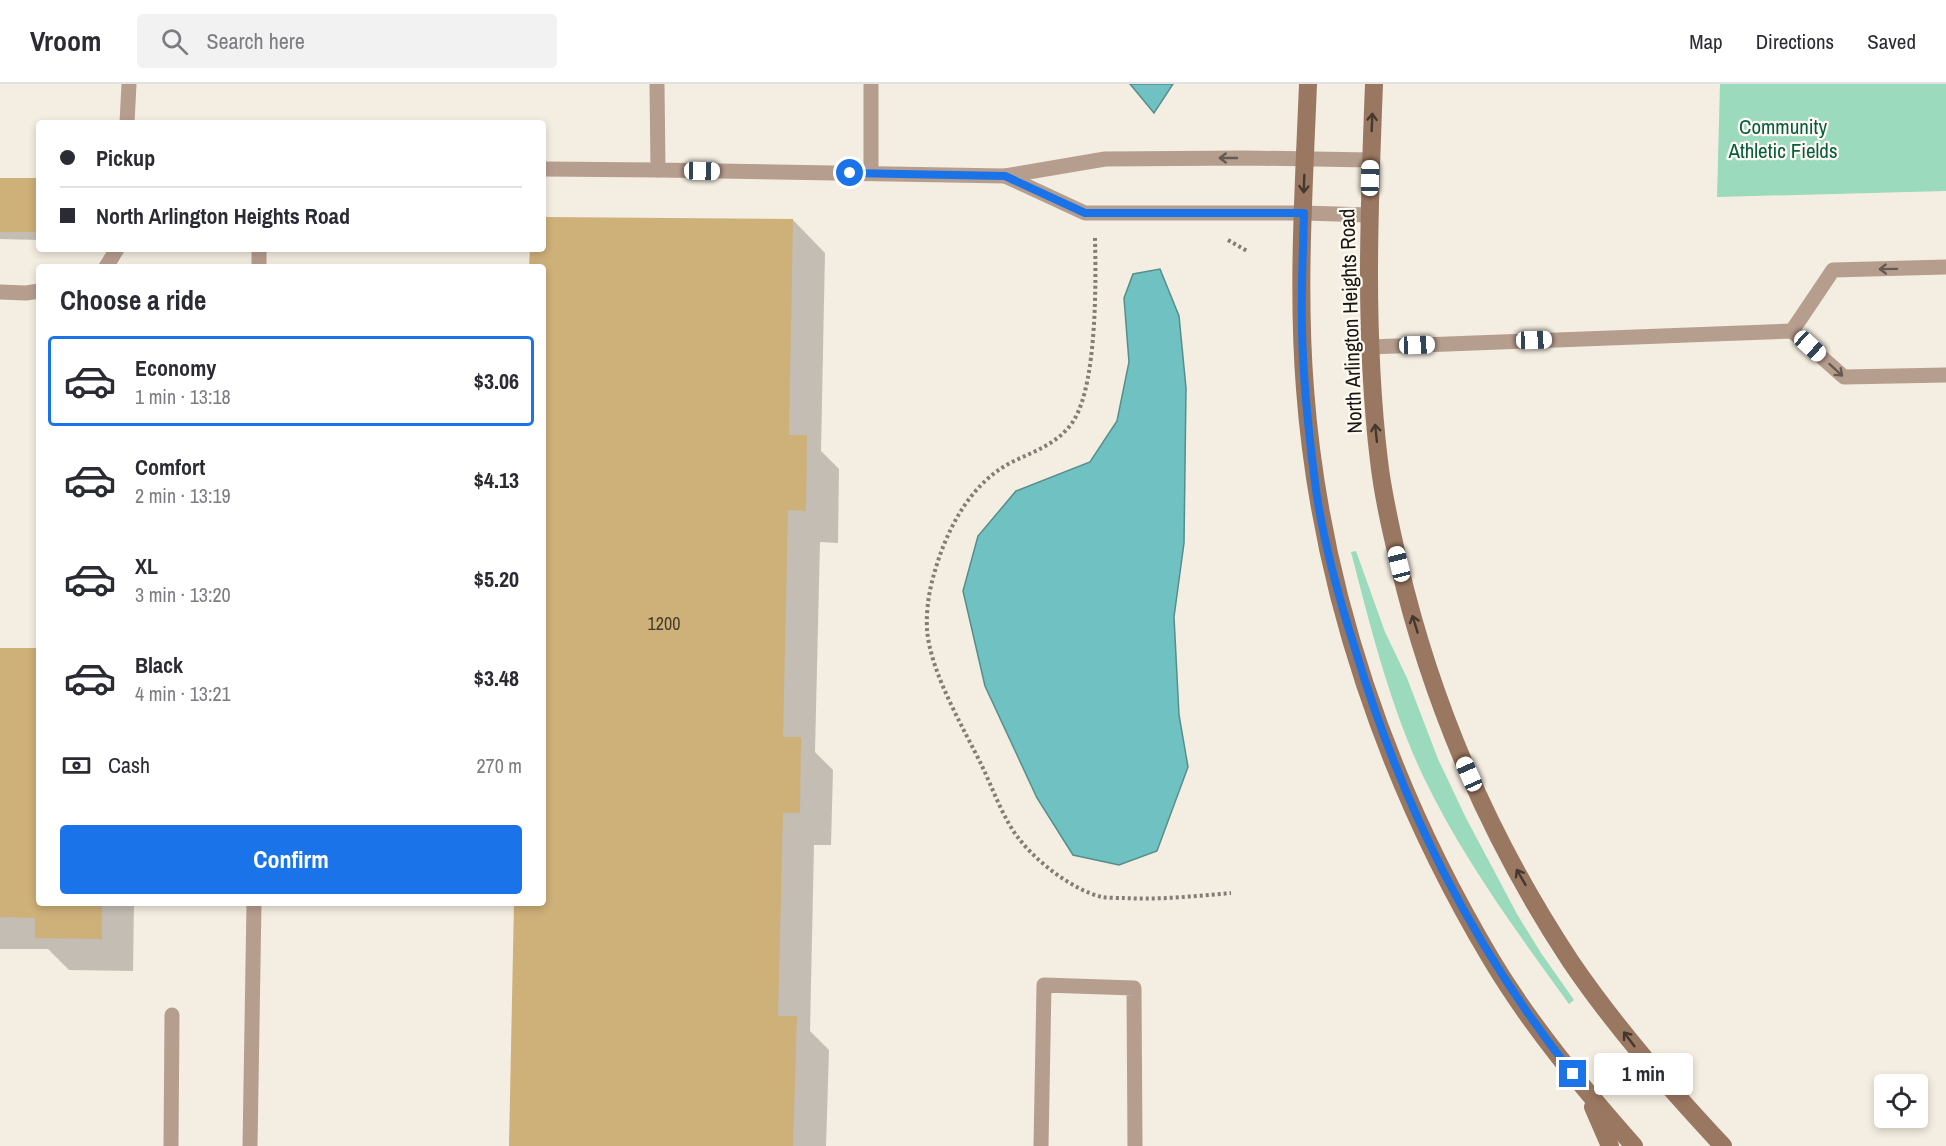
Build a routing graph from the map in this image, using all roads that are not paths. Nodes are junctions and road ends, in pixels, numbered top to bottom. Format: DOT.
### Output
graph roads {
  1 [pos="129,84"];
  2 [pos="657,84"];
  3 [pos="871,84"];
  4 [pos="1308,84"];
  5 [pos="1374,84"];
  6 [pos="127,120"];
  7 [pos="1305,159"];
  8 [pos="1371,160"];
  9 [pos="546,170"];
  10 [pos="658,170"];
  11 [pos="871,174"];
  12 [pos="1005,176"];
  13 [pos="1304,213"];
  14 [pos="1369,215"];
  15 [pos="1946,267"];
  16 [pos="36,291"];
  17 [pos="0,292"];
  18 [pos="1792,331"];
  19 [pos="1370,347"];
  20 [pos="1946,375"];
  21 [pos="254,906"];
  22 [pos="172,1015"];
  23 [pos="1585,1089"];
  24 [pos="171,1146"];
  25 [pos="250,1146"];
  26 [pos="1041,1146"];
  27 [pos="1135,1146"];
  28 [pos="1610,1146"];
  29 [pos="1634,1146"];
  30 [pos="1723,1146"];
  1 -- 6 [label="lane"];
  2 -- 10 [label="lane"];
  3 -- 11 [label="lane"];
  4 -- 7 [label="main road, North Arlington Heights Road"];
  8 -- 5 [label="main road, North Arlington Heights Road, one-way"];
  7 -- 8 [label="lane"];
  7 -- 12 [label="lane, one-way"];
  7 -- 13 [label="main road, North Arlington Heights Road, one-way"];
  8 -- 14 [label="main road, North Arlington Heights Road"];
  9 -- 10 [label="lane"];
  10 -- 11 [label="lane"];
  11 -- 12 [label="lane"];
  12 -- 13 [label="lane"];
  13 -- 14 [label="lane"];
  13 -- 23 [label="main road, North Arlington Heights Road"];
  14 -- 19 [label="main road, North Arlington Heights Road"];
  15 -- 18 [label="lane, one-way"];
  16 -- 17 [label="lane"];
  18 -- 19 [label="lane"];
  18 -- 20 [label="lane, one-way"];
  30 -- 19 [label="main road, North Arlington Heights Road, one-way"];
  21 -- 25 [label="lane"];
  22 -- 24 [label="lane"];
  23 -- 28 [label="main road"];
  23 -- 29 [label="main road, North Arlington Heights Road"];
  26 -- 27 [label="lane"];
}
